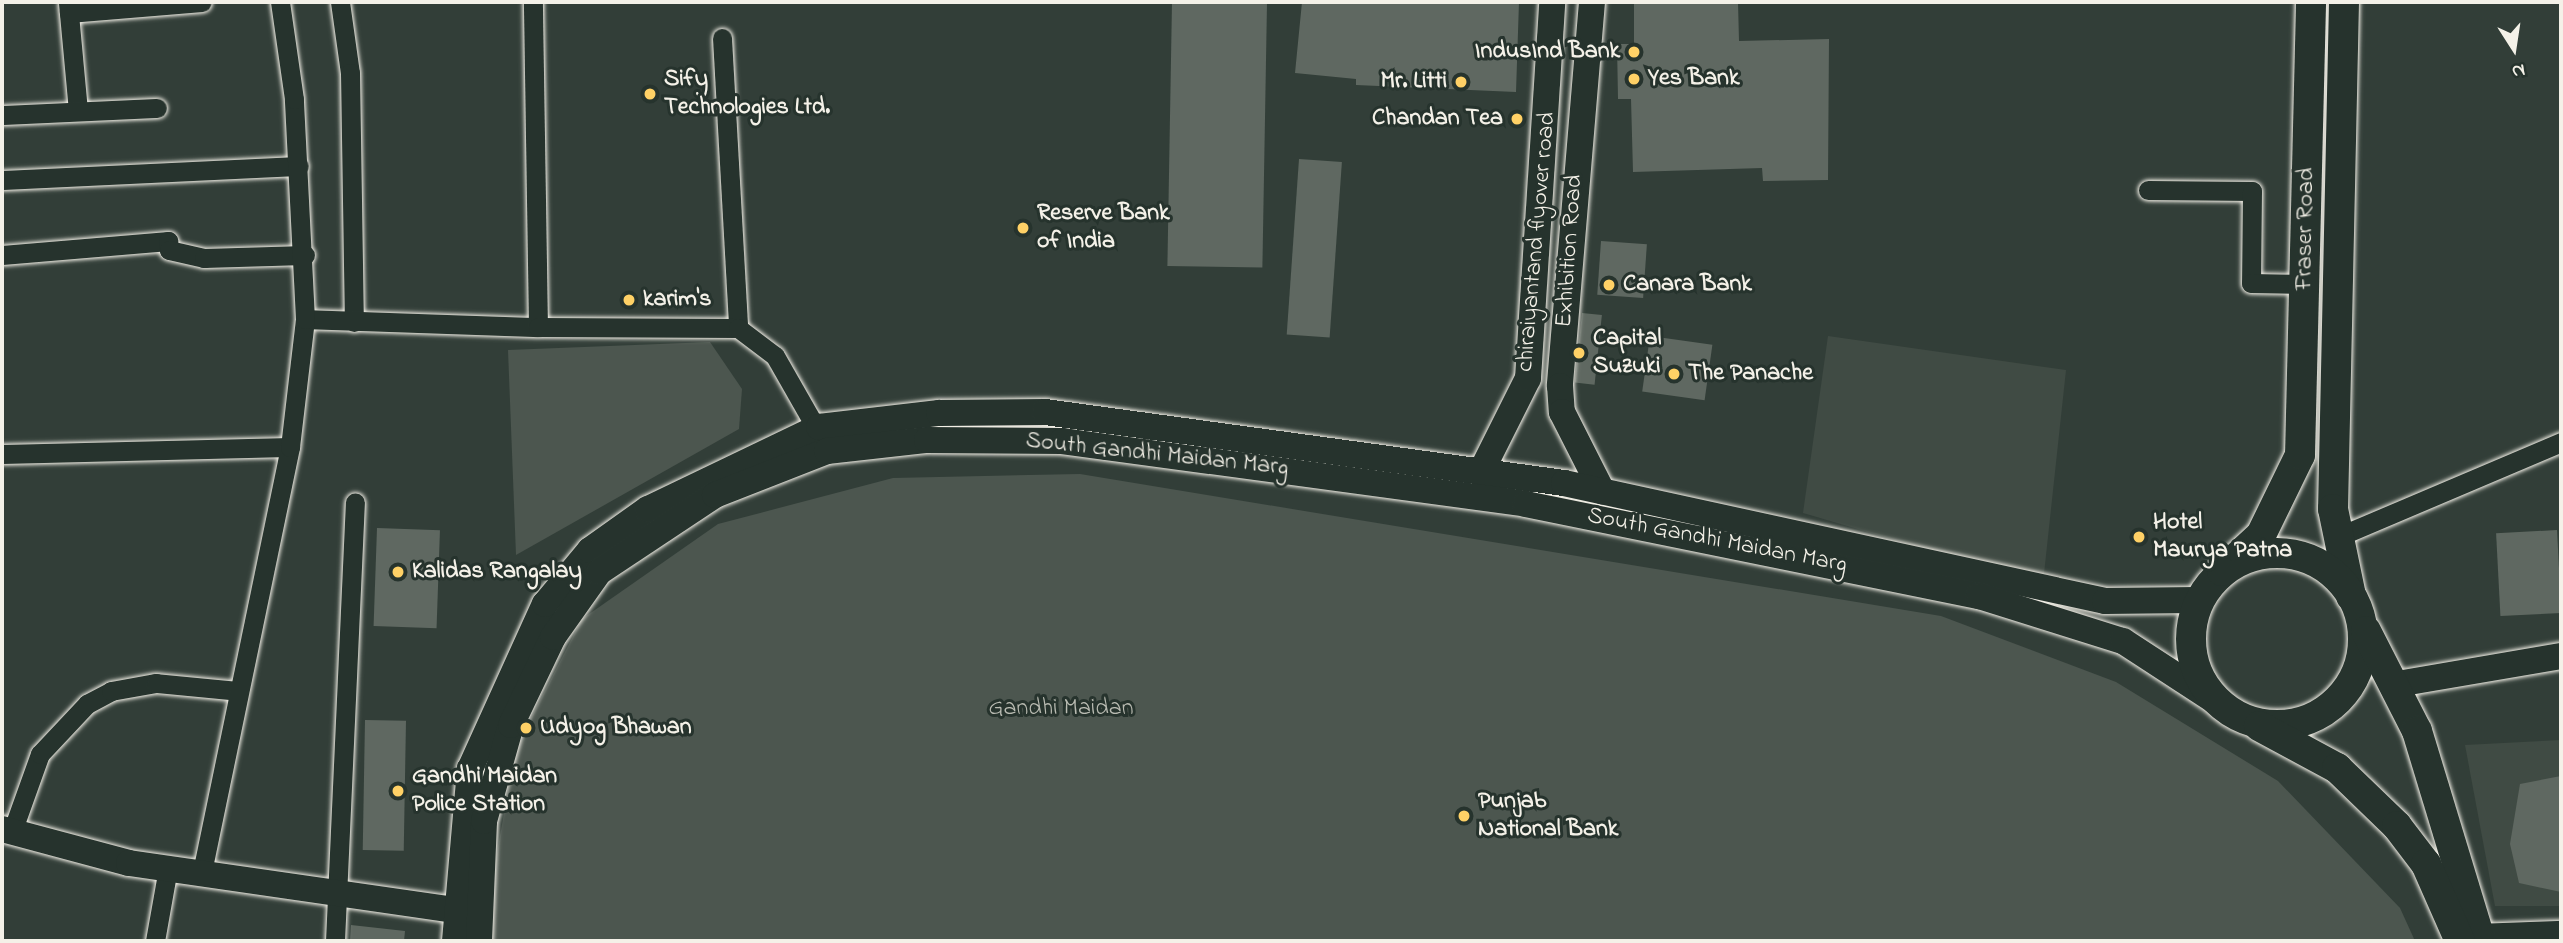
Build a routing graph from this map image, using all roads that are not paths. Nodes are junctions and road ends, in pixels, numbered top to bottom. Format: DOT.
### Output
graph roads {
  1 [pos="202,2"];
  2 [pos="280,2"];
  3 [pos="340,2"];
  4 [pos="533,2"];
  5 [pos="1552,2"];
  6 [pos="1574,2"];
  7 [pos="1592,2"];
  8 [pos="2311,2"];
  9 [pos="2344,2"];
  10 [pos="69,7"];
  11 [pos="722,38"];
  12 [pos="157,108"];
  13 [pos="78,110"];
  14 [pos="2,115"];
  15 [pos="1557,115"];
  16 [pos="1578,142"];
  17 [pos="299,166"];
  18 [pos="2,180"];
  19 [pos="2148,190"];
  20 [pos="2,255"];
  21 [pos="305,255"];
  22 [pos="2305,284"];
  23 [pos="305,319"];
  24 [pos="354,322"];
  25 [pos="538,327"];
  26 [pos="738,328"];
  27 [pos="823,439"];
  28 [pos="2561,442"];
  29 [pos="290,447"];
  30 [pos="2,454"];
  31 [pos="1481,472"];
  32 [pos="1602,491"];
  33 [pos="355,502"];
  34 [pos="1526,504"];
  35 [pos="2335,538"];
  36 [pos="2222,570"];
  37 [pos="2351,596"];
  38 [pos="2196,600"];
  39 [pos="2366,631"];
  40 [pos="2561,656"];
  41 [pos="2397,684"];
  42 [pos="239,691"];
  43 [pos="2215,701"];
  44 [pos="2250,720"];
  45 [pos="7,830"];
  46 [pos="168,868"];
  47 [pos="202,872"];
  48 [pos="338,890"];
  49 [pos="470,922"];
  50 [pos="2561,930"];
  51 [pos="2473,938"];
  52 [pos="155,941"];
  53 [pos="335,941"];
  54 [pos="455,941"];
  1 -- 10 [label="street"];
  2 -- 17 [label="street"];
  3 -- 24 [label="street"];
  4 -- 25 [label="street"];
  5 -- 15 [label="main road, chiraiyantand flyover road"];
  6 -- 15 [label="main road"];
  7 -- 16 [label="main road, Exhibition Road"];
  8 -- 22 [label="main road, Fraser Road"];
  9 -- 35 [label="main road"];
  10 -- 13 [label="street"];
  11 -- 26 [label="street"];
  12 -- 13 [label="street"];
  13 -- 14 [label="street"];
  15 -- 16 [label="main road"];
  15 -- 31 [label="main road, chiraiyantand flyover road"];
  16 -- 32 [label="main road, Exhibition Road"];
  17 -- 18 [label="street"];
  17 -- 21 [label="street"];
  19 -- 22 [label="street"];
  20 -- 21 [label="street"];
  21 -- 23 [label="street"];
  22 -- 36 [label="main road, Fraser Road"];
  23 -- 24 [label="street"];
  23 -- 29 [label="street"];
  24 -- 25 [label="street"];
  25 -- 26 [label="street"];
  26 -- 27 [label="street"];
  27 -- 31 [label="main road"];
  27 -- 34 [label="main road, South Gandhi Maidan Marg"];
  27 -- 49 [label="main road, South Gandhi Maidan Marg"];
  28 -- 35 [label="street"];
  29 -- 30 [label="street"];
  29 -- 42 [label="street"];
  31 -- 32 [label="main road"];
  31 -- 34 [label="main road"];
  32 -- 38 [label="main road"];
  33 -- 48 [label="street"];
  34 -- 43 [label="main road, South Gandhi Maidan Marg"];
  35 -- 37 [label="main road"];
  36 -- 37 [label="main road"];
  36 -- 38 [label="main road"];
  37 -- 39 [label="main road"];
  38 -- 43 [label="main road"];
  39 -- 41 [label="main road"];
  39 -- 44 [label="main road"];
  40 -- 41 [label="main road"];
  41 -- 51 [label="main road"];
  42 -- 45 [label="street"];
  42 -- 47 [label="street"];
  43 -- 44 [label="main road"];
  44 -- 51 [label="main road"];
  45 -- 46 [label="main road"];
  46 -- 47 [label="main road"];
  46 -- 52 [label="street"];
  47 -- 48 [label="main road"];
  48 -- 49 [label="main road"];
  48 -- 53 [label="street"];
  49 -- 54 [label="main road, South Gandhi Maidan Marg"];
  50 -- 51 [label="street"];
}
